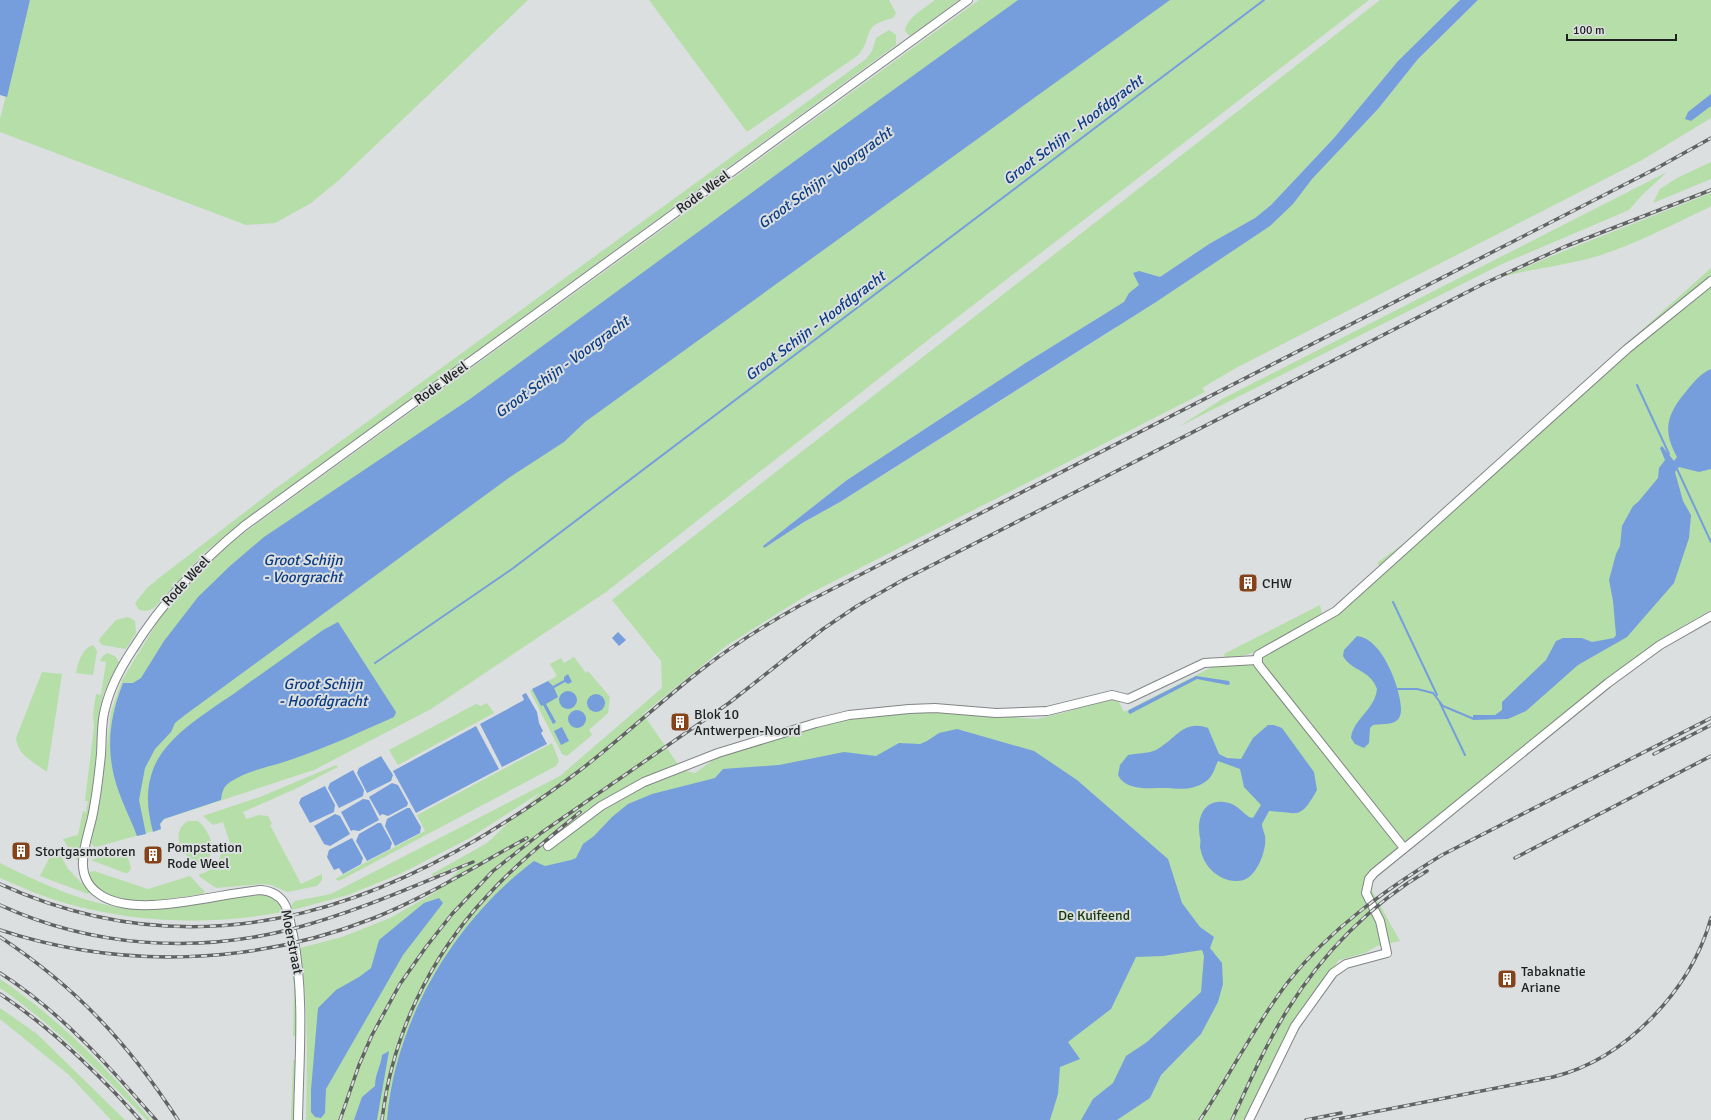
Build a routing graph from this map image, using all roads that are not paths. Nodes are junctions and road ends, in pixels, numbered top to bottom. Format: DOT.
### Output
graph roads {
  1 [pos="968,0"];
  2 [pos="1711,281"];
  3 [pos="1711,616"];
  4 [pos="1257,660"];
  5 [pos="548,846"];
  6 [pos="1404,848"];
  7 [pos="86,881"];
  8 [pos="298,1120"];
  9 [pos="1249,1120"];
  1 -- 7 [label="street, Rode Weel"];
  2 -- 4 [label="street"];
  3 -- 6 [label="street"];
  4 -- 5 [label="street"];
  4 -- 6 [label="street"];
  6 -- 9 [label="street"];
  7 -- 8 [label="street, Moerstraat"];
}
